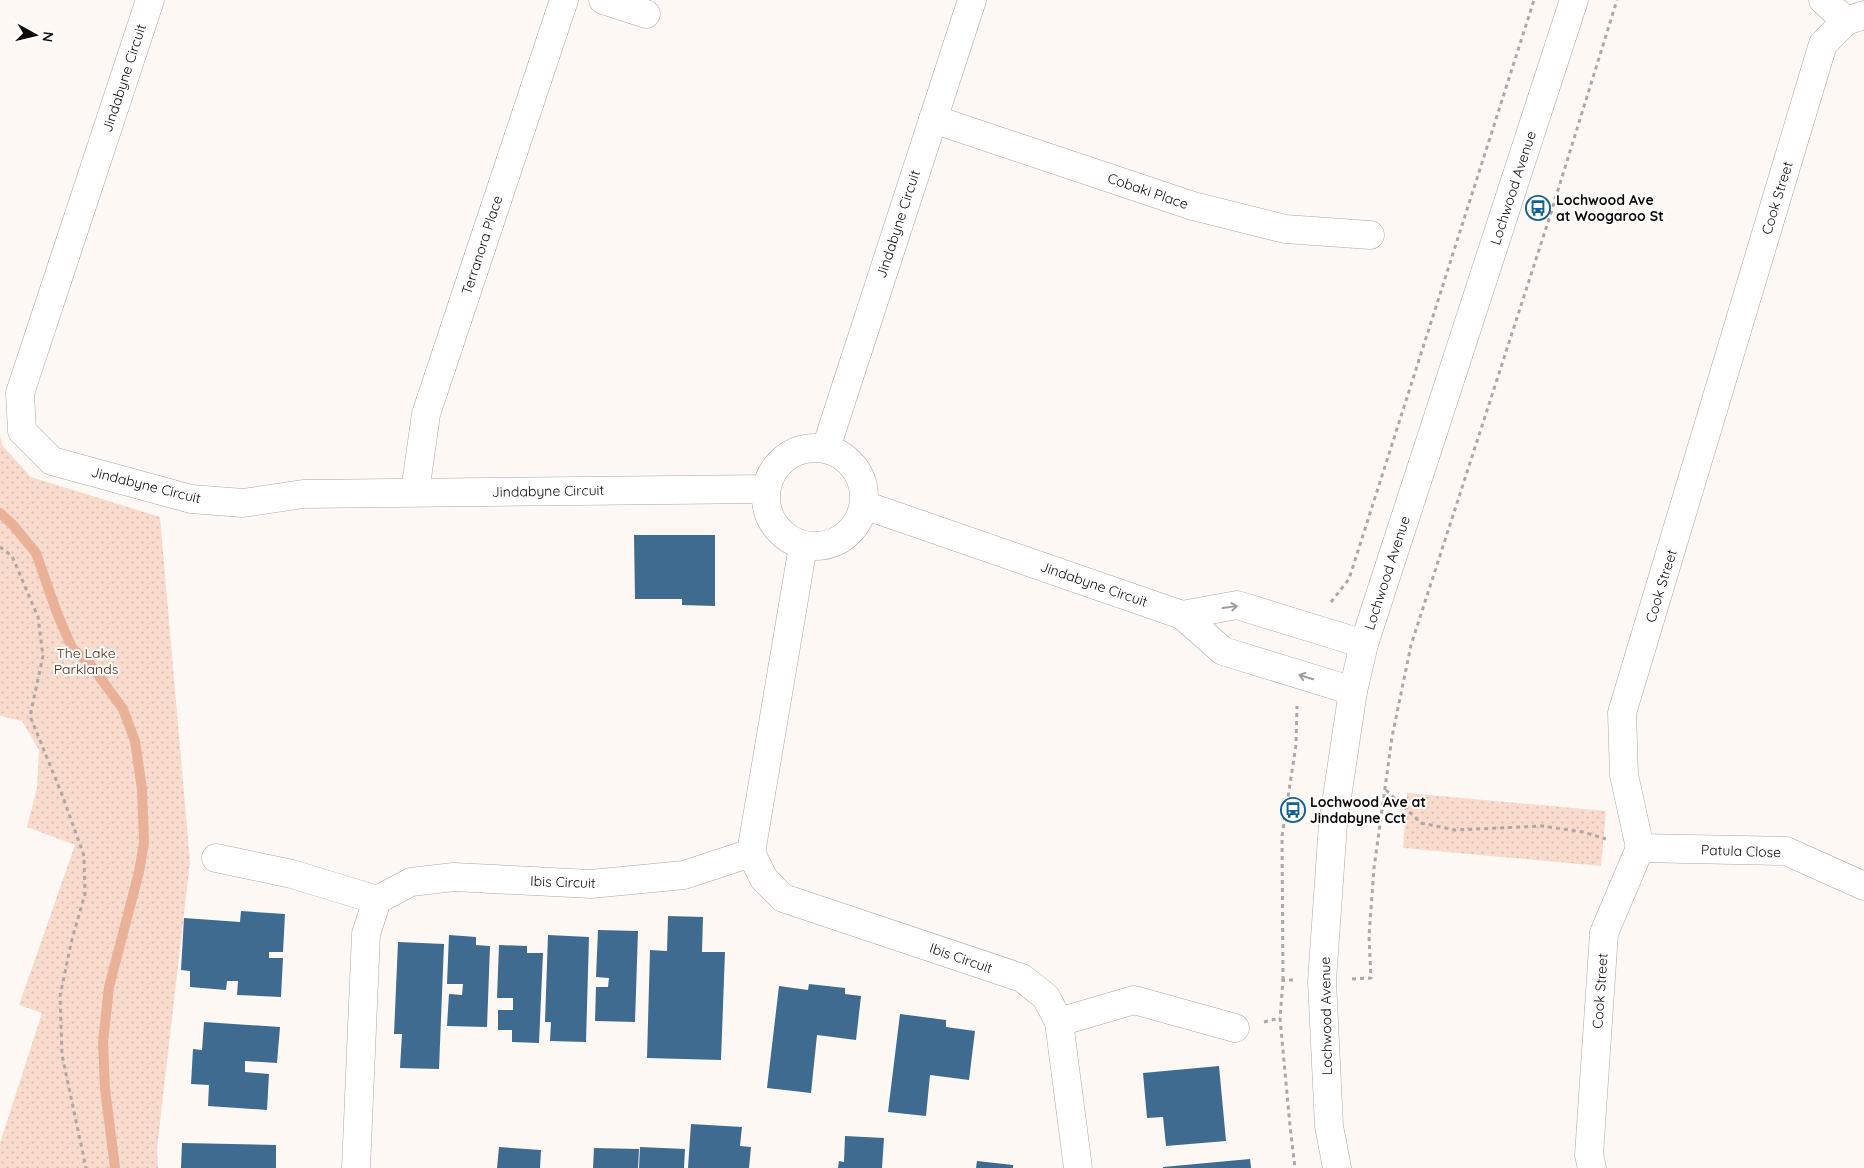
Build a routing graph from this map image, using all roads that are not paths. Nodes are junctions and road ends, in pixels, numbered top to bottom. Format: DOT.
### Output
graph roads {
  1 [pos="150,0"];
  2 [pos="564,0"];
  3 [pos="603,0"];
  4 [pos="972,0"];
  5 [pos="1574,0"];
  6 [pos="1823,0"];
  7 [pos="646,14"];
  8 [pos="1855,18"];
  9 [pos="933,119"];
  10 [pos="1370,235"];
  11 [pos="826,448"];
  12 [pos="766,489"];
  13 [pos="414,492"];
  14 [pos="864,505"];
  15 [pos="803,546"];
  16 [pos="1182,615"];
  17 [pos="1364,644"];
  18 [pos="1353,691"];
  19 [pos="1640,848"];
  20 [pos="750,853"];
  21 [pos="216,858"];
  22 [pos="1864,886"];
  23 [pos="377,900"];
  24 [pos="1059,1022"];
  25 [pos="1235,1028"];
  26 [pos="356,1168"];
  27 [pos="1078,1168"];
  28 [pos="1337,1168"];
  29 [pos="1592,1168"];
  1 -- 13 [label="street, Jindabyne Circuit"];
  2 -- 13 [label="street, Terranora Place"];
  3 -- 7 [label="street"];
  4 -- 9 [label="street, Jindabyne Circuit"];
  5 -- 17 [label="street, Lochwood Avenue"];
  6 -- 8 [label="street, Cook Street"];
  8 -- 19 [label="street, Cook Street"];
  9 -- 10 [label="street, Cobaki Place"];
  9 -- 11 [label="street, Jindabyne Circuit"];
  11 -- 12 [label="street"];
  11 -- 14 [label="street"];
  12 -- 13 [label="street, Jindabyne Circuit"];
  12 -- 15 [label="street"];
  14 -- 15 [label="street"];
  14 -- 16 [label="street, Jindabyne Circuit"];
  15 -- 20 [label="street"];
  16 -- 17 [label="street, Jindabyne Circuit, one-way"];
  18 -- 16 [label="street, Jindabyne Circuit, one-way"];
  17 -- 18 [label="street, Lochwood Avenue"];
  18 -- 28 [label="street, Lochwood Avenue"];
  19 -- 22 [label="street, Patula Close"];
  19 -- 29 [label="street, Cook Street"];
  20 -- 23 [label="street, Ibis Circuit"];
  20 -- 24 [label="street, Ibis Circuit"];
  21 -- 23 [label="street"];
  23 -- 26 [label="street"];
  24 -- 25 [label="street"];
  24 -- 27 [label="street, Ibis Circuit"];
}
